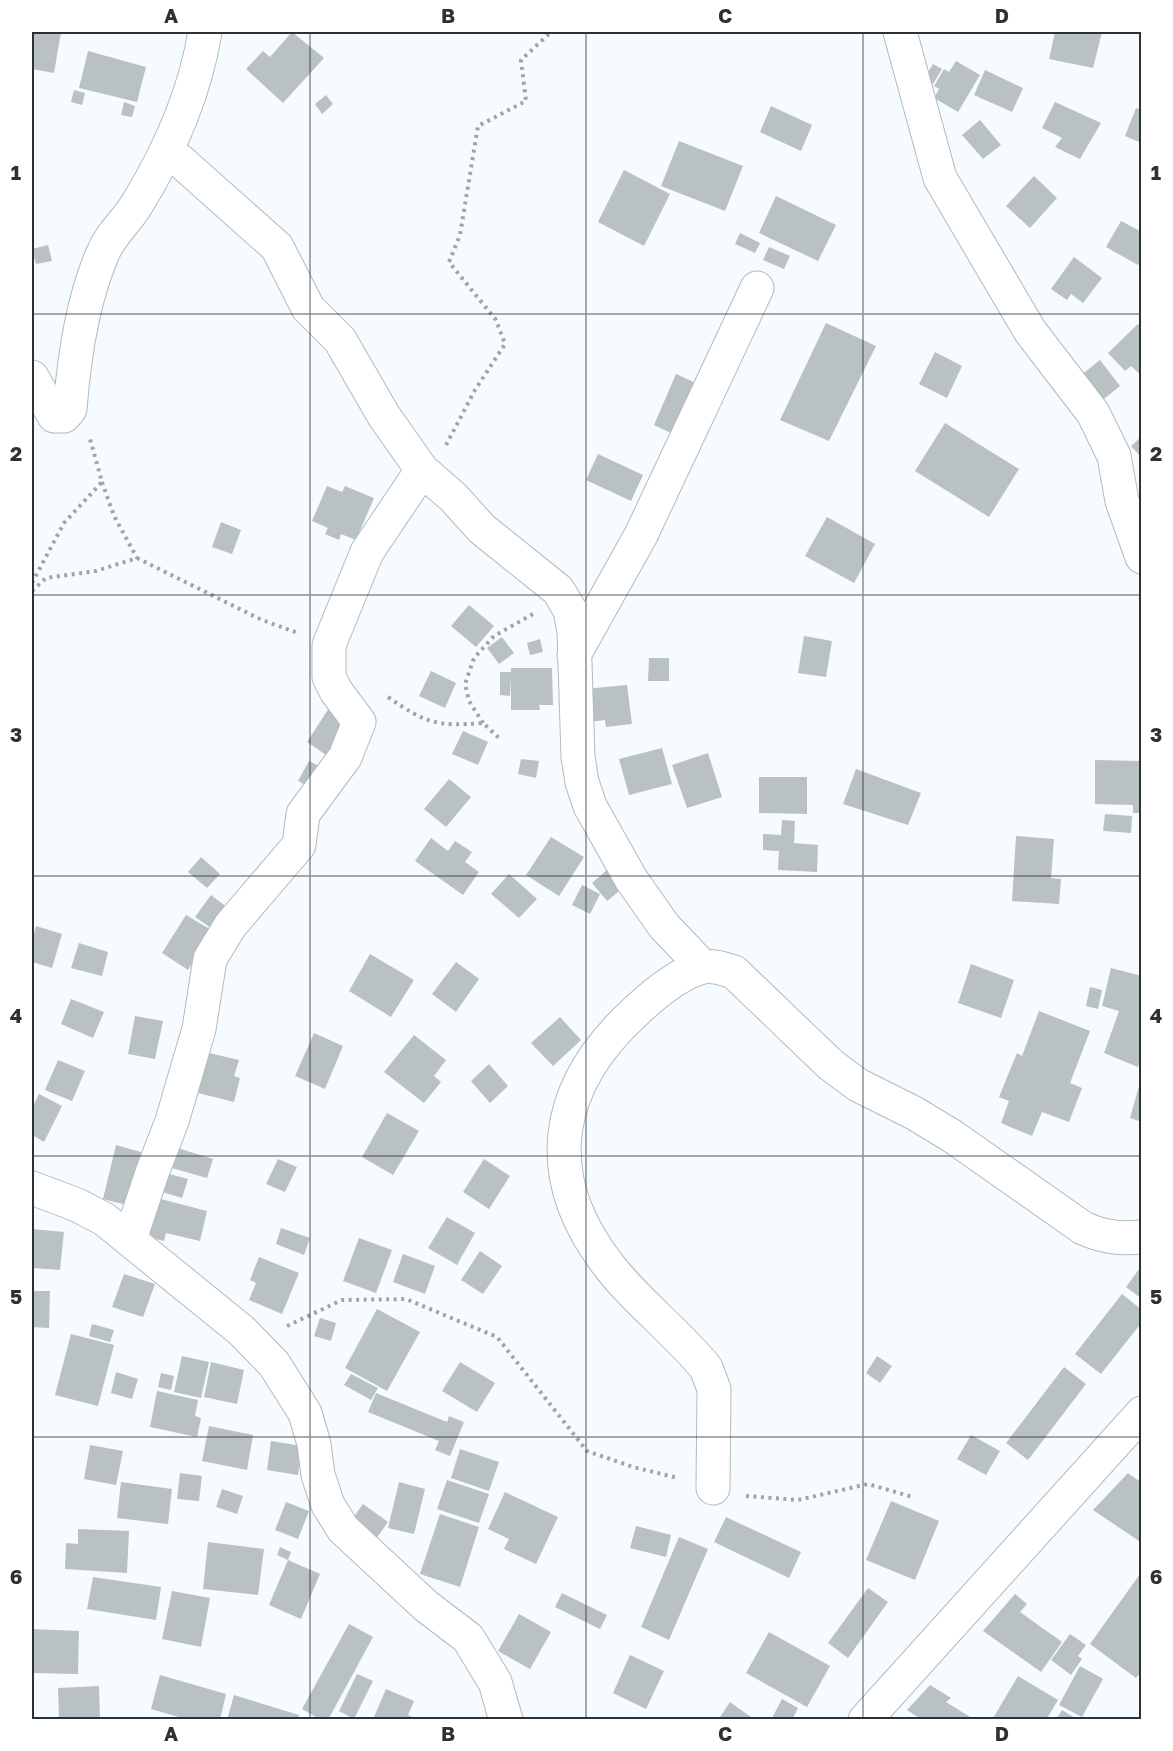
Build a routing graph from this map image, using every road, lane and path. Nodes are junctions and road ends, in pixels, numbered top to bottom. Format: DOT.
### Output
graph roads {
  1 [pos="205,32"];
  2 [pos="551,32"];
  3 [pos="900,32"];
  4 [pos="168,150"];
  5 [pos="757,288"];
  6 [pos="32,376"];
  7 [pos="72,384"];
  8 [pos="422,470"];
  9 [pos="102,482"];
  10 [pos="1142,556"];
  11 [pos="137,558"];
  12 [pos="549,580"];
  13 [pos="32,583"];
  14 [pos="32,591"];
  15 [pos="329,645"];
  16 [pos="573,657"];
  17 [pos="380,692"];
  18 [pos="483,723"];
  19 [pos="500,739"];
  20 [pos="703,967"];
  21 [pos="32,1188"];
  22 [pos="1142,1237"];
  23 [pos="130,1239"];
  24 [pos="242,1330"];
  25 [pos="1142,1413"];
  26 [pos="713,1488"];
  27 [pos="913,1497"];
  28 [pos="506,1719"];
  29 [pos="865,1719"];
  1 -- 4 [label="street"];
  2 -- 8 [label="path"];
  3 -- 10 [label="street"];
  4 -- 7 [label="street"];
  4 -- 8 [label="street"];
  5 -- 16 [label="street"];
  6 -- 7 [label="street"];
  7 -- 9 [label="path"];
  8 -- 12 [label="street"];
  8 -- 15 [label="street"];
  9 -- 11 [label="path"];
  9 -- 13 [label="path"];
  11 -- 14 [label="path"];
  11 -- 15 [label="path"];
  12 -- 16 [label="street"];
  12 -- 18 [label="path"];
  15 -- 23 [label="street"];
  16 -- 20 [label="street"];
  17 -- 18 [label="path"];
  18 -- 19 [label="path"];
  20 -- 22 [label="street"];
  20 -- 26 [label="street"];
  21 -- 23 [label="street"];
  23 -- 24 [label="street"];
  24 -- 26 [label="path"];
  24 -- 28 [label="street"];
  25 -- 29 [label="street"];
  26 -- 27 [label="path"];
}
